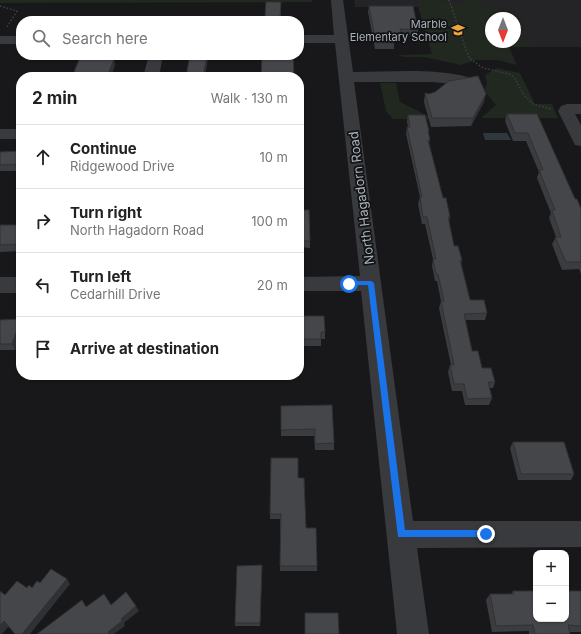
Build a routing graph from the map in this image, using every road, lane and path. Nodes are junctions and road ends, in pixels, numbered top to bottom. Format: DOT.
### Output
graph roads {
  1 [pos="337,0"];
  2 [pos="449,0"];
  3 [pos="0,6"];
  4 [pos="3,34"];
  5 [pos="16,38"];
  6 [pos="304,39"];
  7 [pos="342,39"];
  8 [pos="155,60"];
  9 [pos="151,72"];
  10 [pos="346,77"];
  11 [pos="463,80"];
  12 [pos="532,104"];
  13 [pos="574,109"];
  14 [pos="0,134"];
  15 [pos="16,134"];
  16 [pos="581,141"];
  17 [pos="371,283"];
  18 [pos="304,284"];
  19 [pos="0,285"];
  20 [pos="16,285"];
  21 [pos="401,534"];
  22 [pos="581,534"];
  23 [pos="413,634"];
  1 -- 7 [label="street, North Hagadorn Road"];
  2 -- 12 [label="path"];
  3 -- 4 [label="path"];
  4 -- 5 [label="street"];
  6 -- 7 [label="street"];
  7 -- 10 [label="street, North Hagadorn Road"];
  8 -- 9 [label="street"];
  10 -- 11 [label="street"];
  10 -- 17 [label="street, North Hagadorn Road"];
  13 -- 16 [label="street"];
  14 -- 15 [label="street"];
  17 -- 18 [label="street"];
  17 -- 21 [label="street, North Hagadorn Road"];
  19 -- 20 [label="street"];
  21 -- 22 [label="street"];
  21 -- 23 [label="street, North Hagadorn Road"];
}
